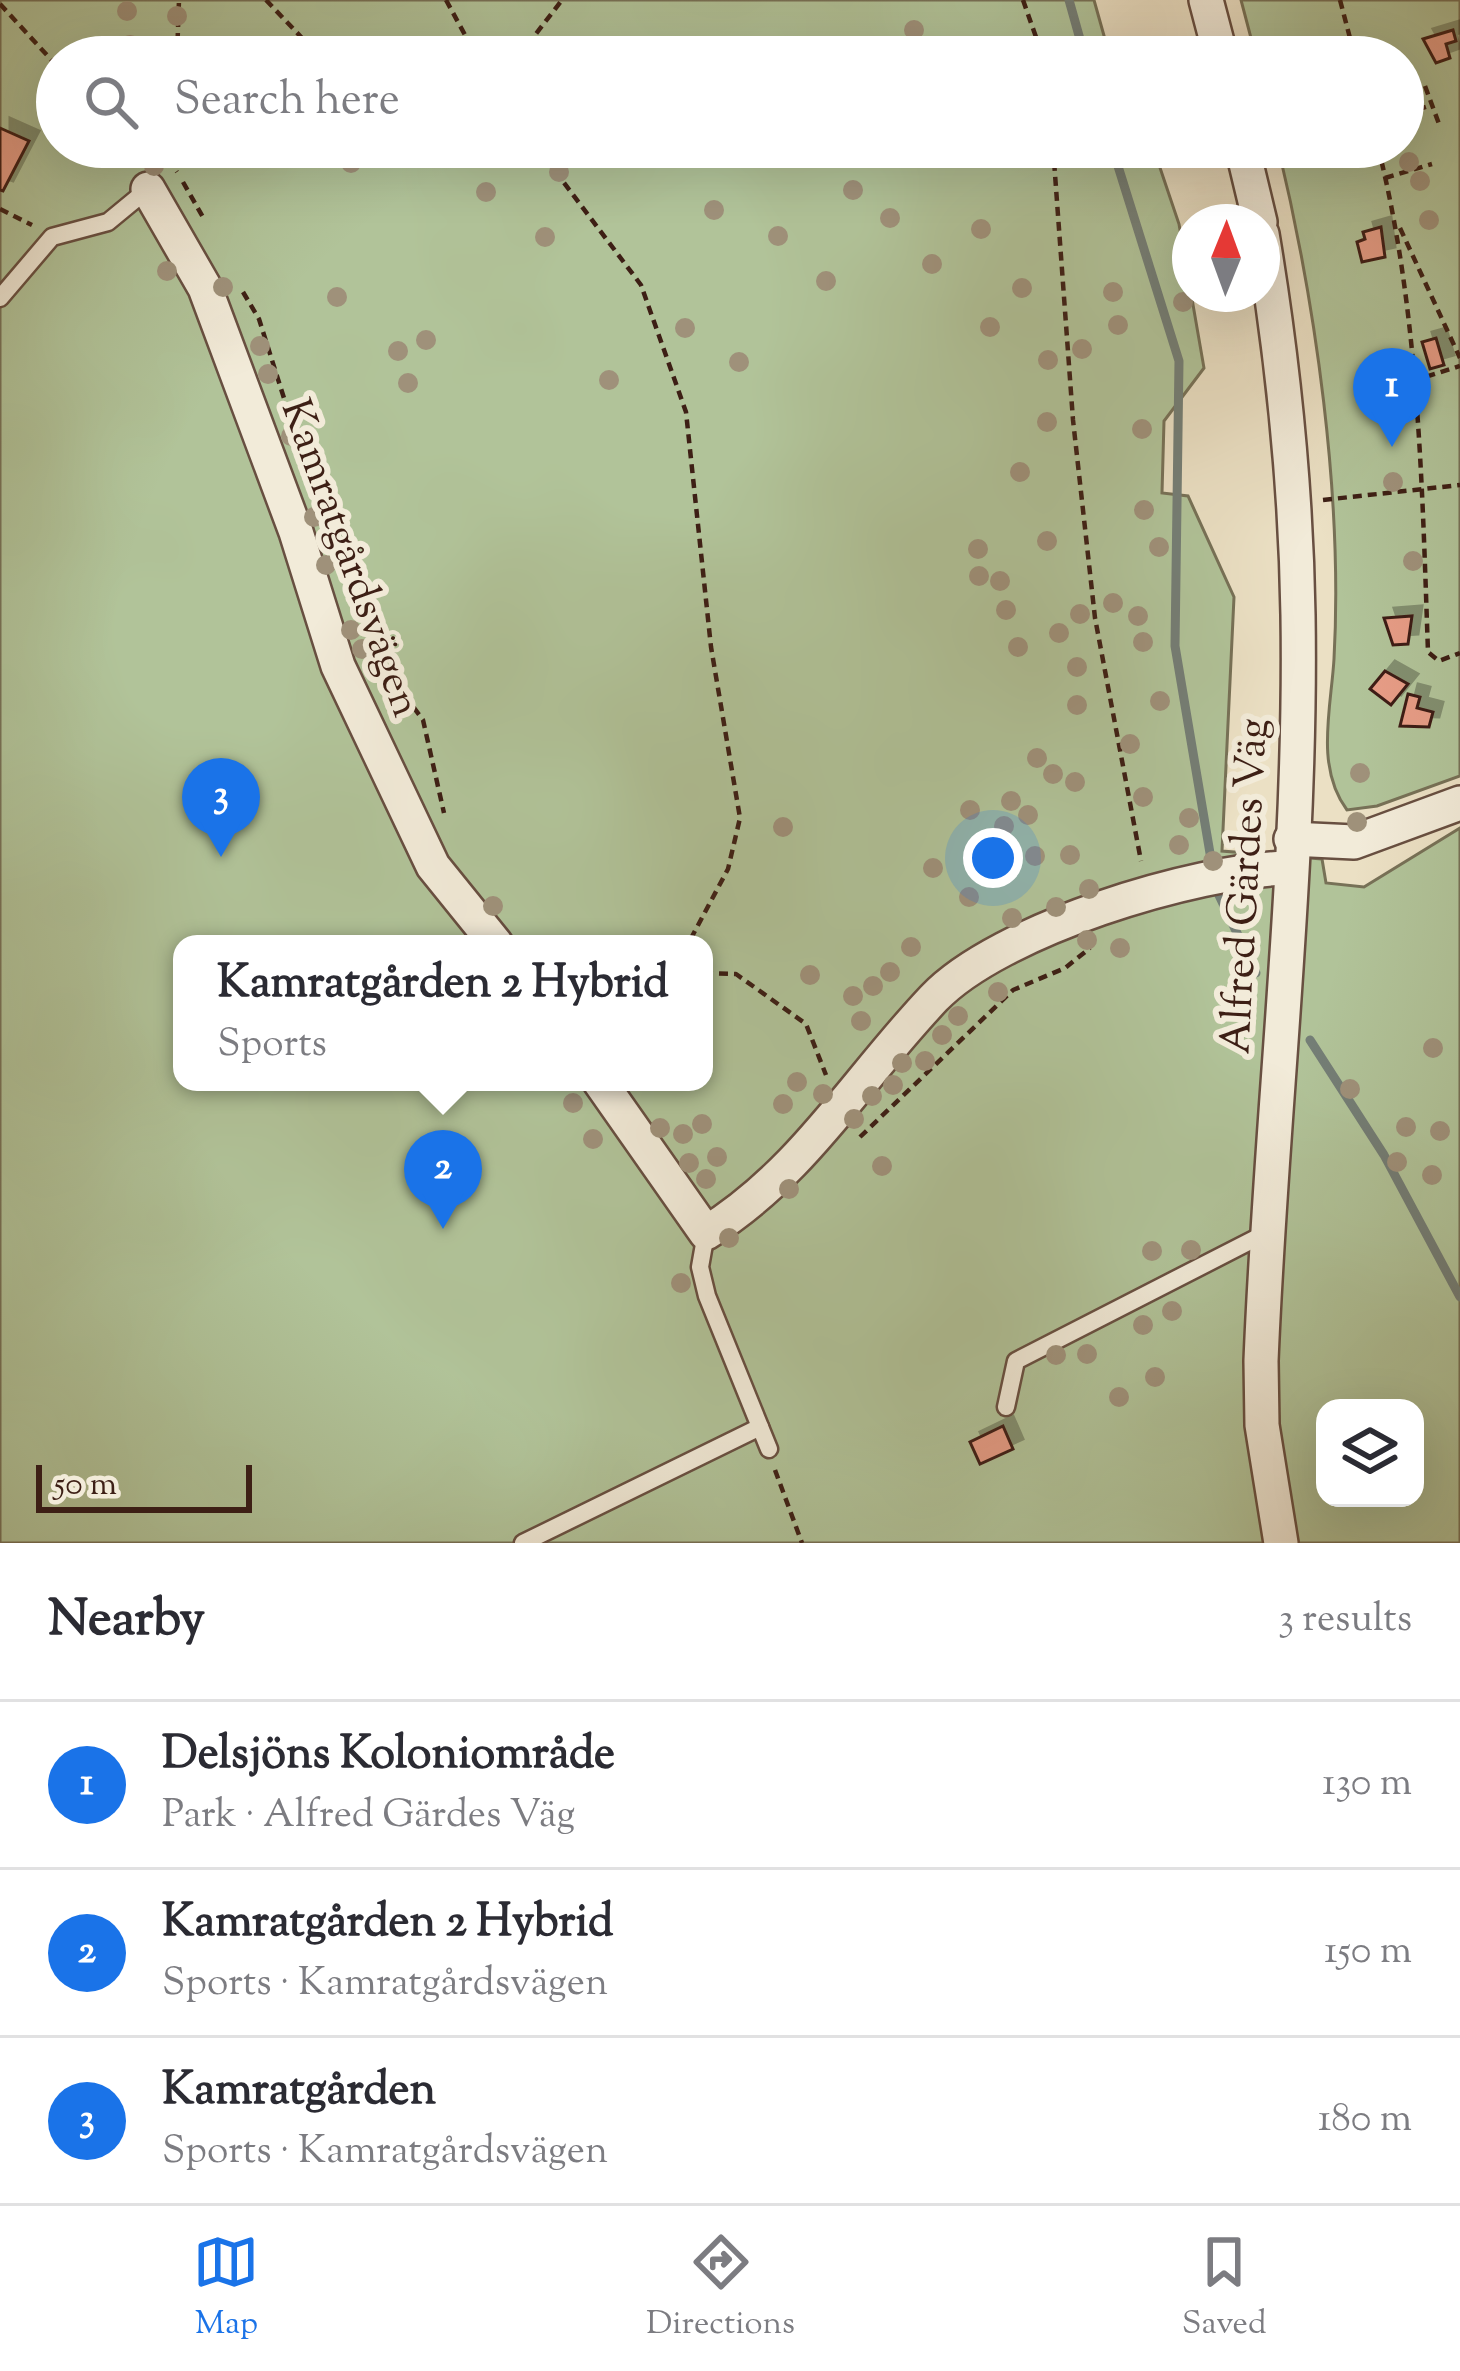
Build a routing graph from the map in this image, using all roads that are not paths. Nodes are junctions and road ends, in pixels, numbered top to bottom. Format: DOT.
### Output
graph roads {
  1 [pos="1206,0"];
  2 [pos="1215,36"];
  3 [pos="1247,168"];
  4 [pos="148,189"];
  5 [pos="1256,204"];
  6 [pos="0,298"];
  7 [pos="1271,312"];
  8 [pos="1460,802"];
  9 [pos="1290,853"];
  10 [pos="489,935"];
  11 [pos="606,1091"];
  12 [pos="1267,1232"];
  13 [pos="706,1233"];
  14 [pos="1006,1407"];
  15 [pos="760,1427"];
  16 [pos="769,1449"];
  17 [pos="523,1543"];
  18 [pos="1280,1543"];
  1 -- 2 [label="street"];
  3 -- 5 [label="street"];
  4 -- 6 [label="lane"];
  4 -- 10 [label="street, Kamratgårdsvägen"];
  7 -- 9 [label="street, Alfred Gärdes Väg"];
  8 -- 9 [label="street"];
  9 -- 12 [label="street, Alfred Gärdes Väg"];
  9 -- 13 [label="street"];
  11 -- 13 [label="street"];
  12 -- 14 [label="lane"];
  12 -- 18 [label="street, Alfred Gärdes Väg"];
  13 -- 15 [label="lane"];
  15 -- 16 [label="lane"];
  15 -- 17 [label="lane"];
}
